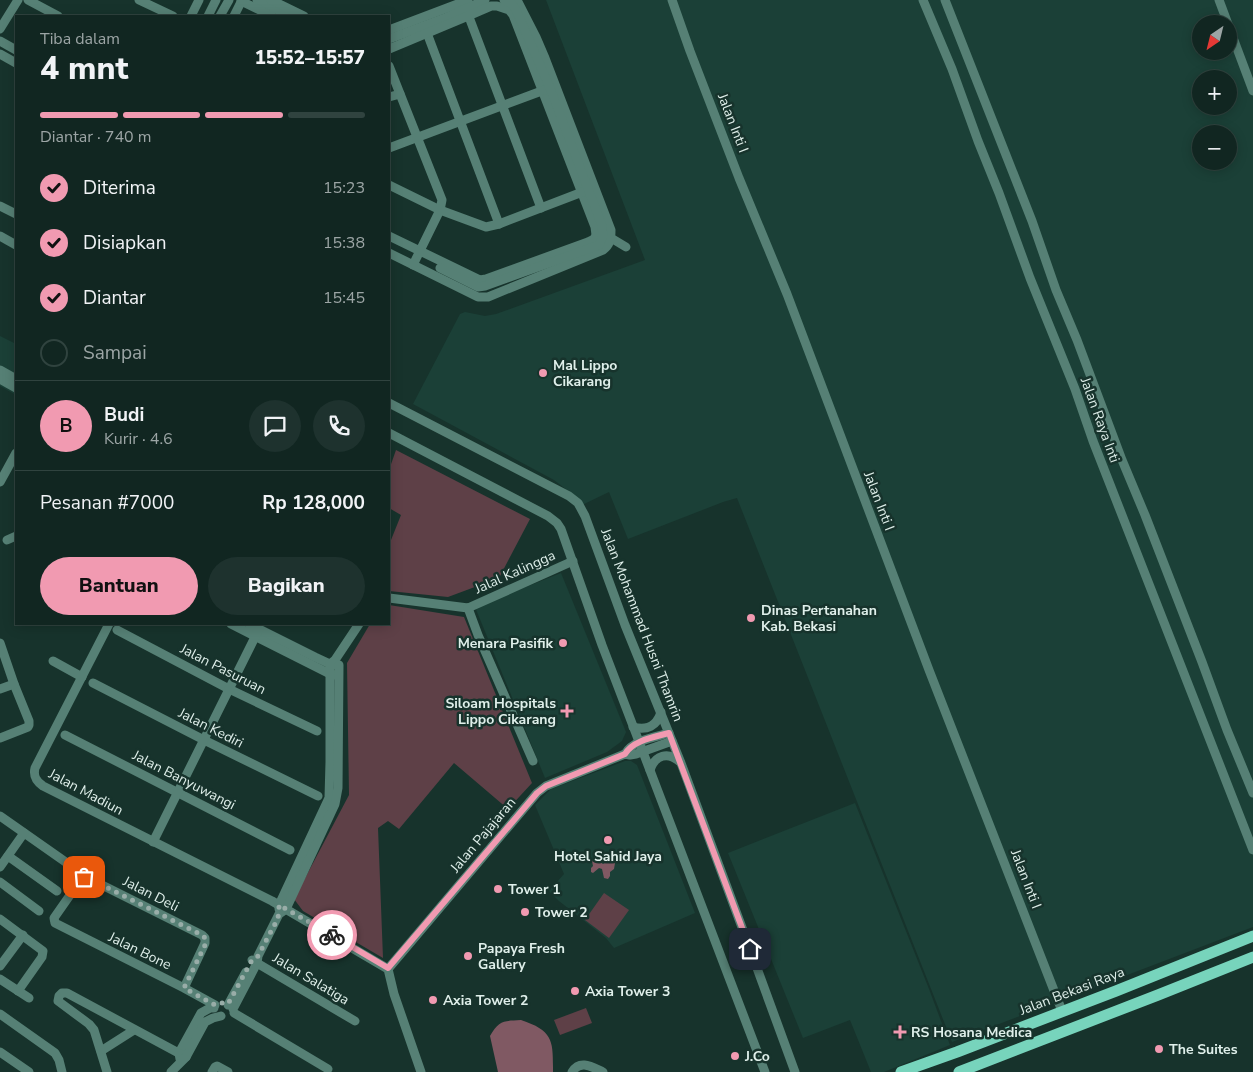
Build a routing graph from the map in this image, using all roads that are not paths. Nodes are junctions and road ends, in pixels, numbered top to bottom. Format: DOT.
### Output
graph roads {
  1 [pos="18,0"];
  2 [pos="28,0"];
  3 [pos="139,0"];
  4 [pos="199,0"];
  5 [pos="216,0"];
  6 [pos="229,0"];
  7 [pos="258,0"];
  8 [pos="271,0"];
  9 [pos="485,0"];
  10 [pos="504,0"];
  11 [pos="517,0"];
  12 [pos="672,0"];
  13 [pos="923,0"];
  14 [pos="945,0"];
  15 [pos="1219,0"];
  16 [pos="241,1"];
  17 [pos="467,9"];
  18 [pos="291,14"];
  19 [pos="444,14"];
  20 [pos="56,15"];
  21 [pos="171,15"];
  22 [pos="192,15"];
  23 [pos="208,15"];
  24 [pos="221,15"];
  25 [pos="234,15"];
  26 [pos="270,15"];
  27 [pos="1224,15"];
  28 [pos="0,30"];
  29 [pos="390,30"];
  30 [pos="427,33"];
  31 [pos="532,38"];
  32 [pos="390,39"];
  33 [pos="0,41"];
  34 [pos="390,48"];
  35 [pos="15,49"];
  36 [pos="1238,51"];
  37 [pos="0,54"];
  38 [pos="15,62"];
  39 [pos="390,69"];
  40 [pos="546,90"];
  41 [pos="1253,91"];
  42 [pos="400,94"];
  43 [pos="390,98"];
  44 [pos="502,106"];
  45 [pos="460,121"];
  46 [pos="569,132"];
  47 [pos="417,137"];
  48 [pos="390,148"];
  49 [pos="390,185"];
  50 [pos="585,191"];
  51 [pos="0,206"];
  52 [pos="541,208"];
  53 [pos="440,210"];
  54 [pos="15,214"];
  55 [pos="499,224"];
  56 [pos="0,236"];
  57 [pos="603,236"];
  58 [pos="390,237"];
  59 [pos="390,243"];
  60 [pos="15,244"];
  61 [pos="626,247"];
  62 [pos="390,253"];
  63 [pos="417,258"];
  64 [pos="0,370"];
  65 [pos="15,378"];
  66 [pos="0,379"];
  67 [pos="15,387"];
  68 [pos="390,404"];
  69 [pos="390,434"];
  70 [pos="15,454"];
  71 [pos="0,482"];
  72 [pos="15,536"];
  73 [pos="7,540"];
  74 [pos="573,561"];
  75 [pos="390,598"];
  76 [pos="468,608"];
  77 [pos="107,625"];
  78 [pos="234,625"];
  79 [pos="250,625"];
  80 [pos="358,625"];
  81 [pos="117,630"];
  82 [pos="257,633"];
  83 [pos="0,643"];
  84 [pos="53,661"];
  85 [pos="335,666"];
  86 [pos="82,677"];
  87 [pos="93,683"];
  88 [pos="14,684"];
  89 [pos="0,689"];
  90 [pos="229,689"];
  91 [pos="661,712"];
  92 [pos="633,728"];
  93 [pos="317,731"];
  94 [pos="65,735"];
  95 [pos="671,737"];
  96 [pos="0,738"];
  97 [pos="204,740"];
  98 [pos="639,742"];
  99 [pos="642,752"];
  100 [pos="625,754"];
  101 [pos="533,761"];
  102 [pos="681,762"];
  103 [pos="650,770"];
  104 [pos="178,792"];
  105 [pos="1253,793"];
  106 [pos="318,796"];
  107 [pos="0,816"];
  108 [pos="24,833"];
  109 [pos="153,842"];
  110 [pos="290,850"];
  111 [pos="1253,850"];
  112 [pos="8,856"];
  113 [pos="67,863"];
  114 [pos="0,867"];
  115 [pos="0,882"];
  116 [pos="57,891"];
  117 [pos="281,909"];
  118 [pos="39,911"];
  119 [pos="0,919"];
  120 [pos="54,922"];
  121 [pos="23,935"];
  122 [pos="1253,936"];
  123 [pos="1253,957"];
  124 [pos="256,960"];
  125 [pos="0,966"];
  126 [pos="388,968"];
  127 [pos="0,979"];
  128 [pos="184,988"];
  129 [pos="18,991"];
  130 [pos="29,998"];
  131 [pos="215,1007"];
  132 [pos="232,1009"];
  133 [pos="1062,1011"];
  134 [pos="0,1014"];
  135 [pos="222,1016"];
  136 [pos="355,1021"];
  137 [pos="134,1030"];
  138 [pos="101,1051"];
  139 [pos="0,1052"];
  140 [pos="182,1058"];
  141 [pos="214,1069"];
  142 [pos="328,1069"];
  143 [pos="793,1071"];
  144 [pos="29,1072"];
  145 [pos="62,1072"];
  146 [pos="107,1072"];
  147 [pos="171,1072"];
  148 [pos="228,1072"];
  149 [pos="421,1072"];
  150 [pos="572,1072"];
  151 [pos="603,1072"];
  152 [pos="766,1072"];
  153 [pos="901,1072"];
  154 [pos="959,1072"];
  1 -- 28 [label="street"];
  2 -- 20 [label="street"];
  3 -- 21 [label="street"];
  4 -- 22 [label="street"];
  5 -- 23 [label="street"];
  6 -- 24 [label="street"];
  7 -- 18 [label="street"];
  8 -- 18 [label="street"];
  9 -- 17 [label="street"];
  10 -- 31 [label="street"];
  11 -- 31 [label="street"];
  12 -- 133 [label="street, Jalan Inti I"];
  13 -- 111 [label="street, Jalan Raya Inti"];
  14 -- 105 [label="street, Jalan Raya Inti"];
  15 -- 27 [label="street"];
  16 -- 25 [label="street"];
  16 -- 26 [label="street"];
  17 -- 19 [label="street"];
  17 -- 30 [label="street"];
  17 -- 40 [label="street"];
  17 -- 44 [label="street"];
  19 -- 29 [label="street"];
  19 -- 32 [label="street"];
  30 -- 34 [label="street"];
  30 -- 45 [label="street"];
  31 -- 40 [label="street"];
  31 -- 46 [label="street"];
  33 -- 35 [label="street"];
  36 -- 41 [label="street"];
  37 -- 38 [label="street"];
  39 -- 42 [label="street"];
  40 -- 44 [label="street"];
  40 -- 46 [label="street"];
  40 -- 50 [label="street"];
  42 -- 43 [label="street"];
  42 -- 47 [label="street"];
  44 -- 45 [label="street"];
  44 -- 52 [label="street"];
  45 -- 47 [label="street"];
  45 -- 55 [label="street"];
  46 -- 50 [label="street"];
  46 -- 57 [label="street"];
  47 -- 48 [label="street"];
  47 -- 53 [label="street"];
  49 -- 53 [label="street"];
  50 -- 52 [label="street"];
  50 -- 57 [label="street"];
  51 -- 54 [label="street"];
  52 -- 55 [label="street"];
  53 -- 55 [label="street"];
  53 -- 63 [label="street"];
  56 -- 60 [label="street"];
  57 -- 61 [label="street"];
  57 -- 63 [label="street"];
  58 -- 63 [label="street"];
  59 -- 63 [label="street"];
  62 -- 63 [label="street"];
  64 -- 65 [label="street"];
  66 -- 67 [label="street"];
  68 -- 91 [label="street, Jalan Mohammad Husni Thamrin"];
  69 -- 74 [label="street"];
  70 -- 71 [label="street"];
  72 -- 73 [label="street"];
  74 -- 76 [label="street, Jalal Kalingga"];
  74 -- 92 [label="street"];
  75 -- 76 [label="street"];
  76 -- 101 [label="street"];
  77 -- 86 [label="street, Jalan Madiun"];
  78 -- 82 [label="street"];
  79 -- 82 [label="street"];
  80 -- 85 [label="street"];
  81 -- 90 [label="street, Jalan Pasuruan"];
  82 -- 85 [label="street"];
  82 -- 90 [label="street"];
  83 -- 88 [label="street"];
  84 -- 86 [label="street"];
  85 -- 117 [label="street"];
  86 -- 109 [label="street, Jalan Madiun"];
  87 -- 97 [label="street, Jalan Kediri"];
  88 -- 89 [label="street"];
  88 -- 96 [label="street"];
  90 -- 93 [label="street, Jalan Pasuruan"];
  90 -- 97 [label="street"];
  91 -- 92 [label="street"];
  91 -- 95 [label="street, Jalan Mohammad Husni Thamrin"];
  92 -- 98 [label="street"];
  94 -- 104 [label="street, Jalan Banyuwangi"];
  95 -- 98 [label="street, Jalan Pajajaran"];
  95 -- 99 [label="street, Jalan Pajajaran"];
  95 -- 102 [label="street, Jalan Mohammad Husni Thamrin"];
  97 -- 104 [label="street"];
  97 -- 106 [label="street, Jalan Kediri"];
  98 -- 99 [label="street"];
  98 -- 100 [label="street, Jalan Pajajaran"];
  99 -- 100 [label="street, Jalan Pajajaran"];
  99 -- 103 [label="street"];
  100 -- 126 [label="street, Jalan Pajajaran"];
  102 -- 103 [label="street"];
  102 -- 143 [label="street, Jalan Mohammad Husni Thamrin"];
  103 -- 152 [label="street"];
  104 -- 109 [label="street"];
  104 -- 110 [label="street, Jalan Banyuwangi"];
  107 -- 108 [label="street"];
  108 -- 112 [label="street"];
  108 -- 113 [label="street"];
  109 -- 117 [label="street, Jalan Madiun"];
  112 -- 114 [label="street"];
  112 -- 116 [label="street"];
  115 -- 118 [label="street"];
  117 -- 124 [label="street"];
  117 -- 126 [label="street, Jalan Madiun"];
  119 -- 121 [label="street"];
  120 -- 128 [label="street, Jalan Bone"];
  120 -- 128 [label="street, Jalan Deli"];
  121 -- 125 [label="street"];
  121 -- 129 [label="street"];
  122 -- 133 [label="main road, Jalan Bekasi Raya"];
  123 -- 154 [label="main road"];
  124 -- 132 [label="street"];
  124 -- 136 [label="street, Jalan Salatiga"];
  126 -- 149 [label="street"];
  127 -- 129 [label="street"];
  128 -- 131 [label="street, Jalan Bone"];
  129 -- 130 [label="street"];
  131 -- 132 [label="street"];
  131 -- 135 [label="street"];
  131 -- 140 [label="street"];
  132 -- 135 [label="street"];
  132 -- 142 [label="street"];
  133 -- 153 [label="main road, Jalan Bekasi Raya"];
  134 -- 145 [label="street"];
  135 -- 140 [label="street"];
  137 -- 138 [label="street"];
  137 -- 138 [label="street"];
  137 -- 140 [label="street"];
  138 -- 146 [label="street"];
  139 -- 144 [label="street"];
  140 -- 147 [label="street"];
  141 -- 148 [label="street"];
  150 -- 151 [label="street"];
}
